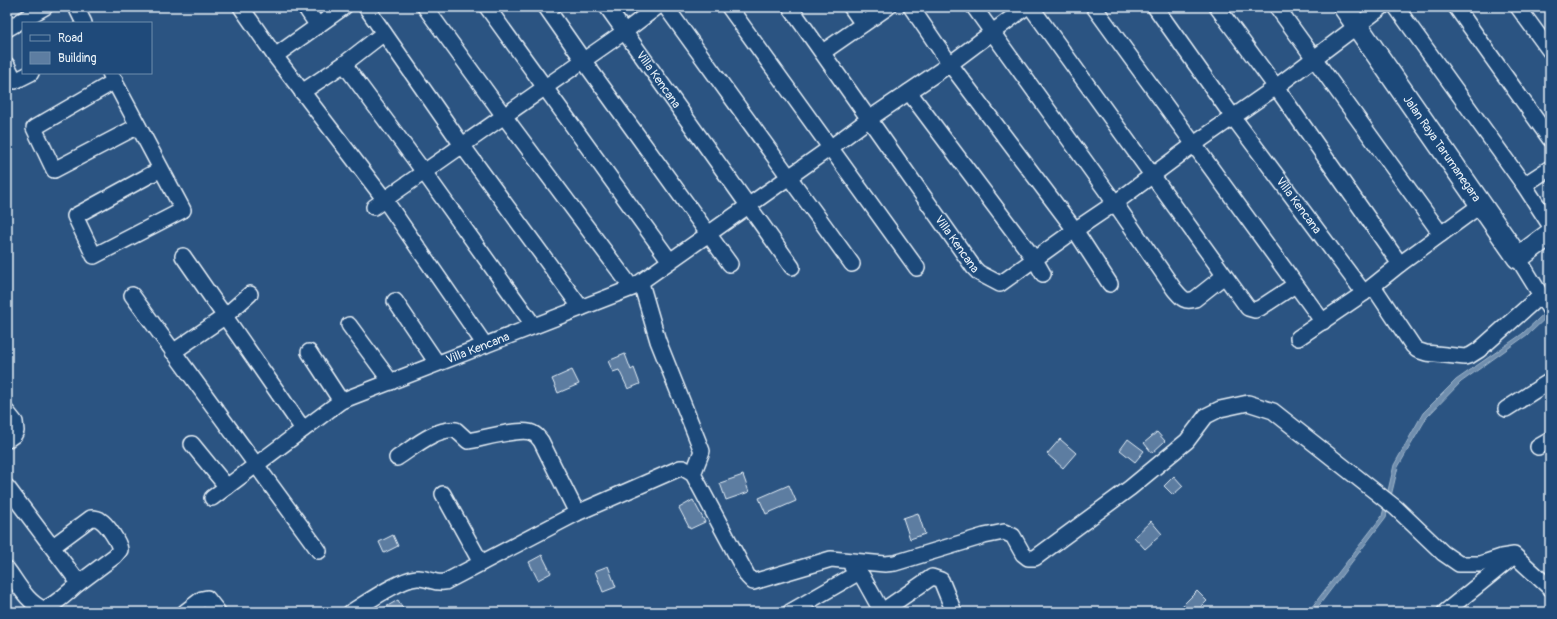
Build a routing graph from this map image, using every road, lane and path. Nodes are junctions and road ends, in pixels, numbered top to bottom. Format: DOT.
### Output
graph roads {
  1 [pos="45,7"];
  2 [pos="76,7"];
  3 [pos="241,7"];
  4 [pos="305,7"];
  5 [pos="344,7"];
  6 [pos="366,7"];
  7 [pos="425,7"];
  8 [pos="487,7"];
  9 [pos="546,7"];
  10 [pos="607,7"];
  11 [pos="656,7"];
  12 [pos="666,7"];
  13 [pos="728,7"];
  14 [pos="790,7"];
  15 [pos="851,7"];
  16 [pos="888,7"];
  17 [pos="911,7"];
  18 [pos="974,7"];
  19 [pos="1026,7"];
  20 [pos="1031,7"];
  21 [pos="1094,7"];
  22 [pos="1155,7"];
  23 [pos="1217,7"];
  24 [pos="1277,7"];
  25 [pos="1344,7"];
  26 [pos="1382,7"];
  27 [pos="1396,7"];
  28 [pos="1456,7"];
  29 [pos="1518,7"];
  30 [pos="84,22"];
  31 [pos="863,24"];
  32 [pos="318,26"];
  33 [pos="1358,26"];
  34 [pos="7,29"];
  35 [pos="624,32"];
  36 [pos="992,32"];
  37 [pos="384,33"];
  38 [pos="1550,51"];
  39 [pos="823,52"];
  40 [pos="275,56"];
  41 [pos="1313,59"];
  42 [pos="583,60"];
  43 [pos="344,64"];
  44 [pos="950,64"];
  45 [pos="7,65"];
  46 [pos="29,74"];
  47 [pos="113,77"];
  48 [pos="546,87"];
  49 [pos="1276,87"];
  50 [pos="302,92"];
  51 [pos="909,92"];
  52 [pos="504,116"];
  53 [pos="1233,117"];
  54 [pos="869,119"];
  55 [pos="138,126"];
  56 [pos="1550,139"];
  57 [pos="462,145"];
  58 [pos="1193,145"];
  59 [pos="830,148"];
  60 [pos="1550,168"];
  61 [pos="161,169"];
  62 [pos="424,172"];
  63 [pos="1152,175"];
  64 [pos="789,177"];
  65 [pos="1524,185"];
  66 [pos="1115,203"];
  67 [pos="380,204"];
  68 [pos="1482,204"];
  69 [pos="748,206"];
  70 [pos="1550,225"];
  71 [pos="1075,230"];
  72 [pos="709,234"];
  73 [pos="1441,234"];
  74 [pos="1550,234"];
  75 [pos="182,256"];
  76 [pos="1518,258"];
  77 [pos="1035,260"];
  78 [pos="670,261"];
  79 [pos="730,264"];
  80 [pos="852,264"];
  81 [pos="1400,264"];
  82 [pos="792,267"];
  83 [pos="917,268"];
  84 [pos="1043,274"];
  85 [pos="1224,276"];
  86 [pos="1110,284"];
  87 [pos="1295,285"];
  88 [pos="636,286"];
  89 [pos="1369,290"];
  90 [pos="250,294"];
  91 [pos="132,295"];
  92 [pos="395,301"];
  93 [pos="1546,303"];
  94 [pos="581,308"];
  95 [pos="224,316"];
  96 [pos="1323,322"];
  97 [pos="349,325"];
  98 [pos="534,326"];
  99 [pos="1298,338"];
  100 [pos="485,345"];
  101 [pos="173,352"];
  102 [pos="309,352"];
  103 [pos="437,363"];
  104 [pos="1550,381"];
  105 [pos="391,382"];
  106 [pos="341,401"];
  107 [pos="1506,409"];
  108 [pos="7,412"];
  109 [pos="304,429"];
  110 [pos="7,440"];
  111 [pos="192,444"];
  112 [pos="397,458"];
  113 [pos="256,465"];
  114 [pos="693,474"];
  115 [pos="227,487"];
  116 [pos="7,488"];
  117 [pos="444,494"];
  118 [pos="212,498"];
  119 [pos="577,513"];
  120 [pos="52,547"];
  121 [pos="319,551"];
  122 [pos="1514,556"];
  123 [pos="843,560"];
  124 [pos="481,563"];
  125 [pos="7,569"];
  126 [pos="860,573"];
  127 [pos="79,583"];
  128 [pos="1550,588"];
  129 [pos="184,612"];
  130 [pos="218,612"];
  131 [pos="351,612"];
  132 [pos="790,612"];
  133 [pos="882,612"];
  134 [pos="954,612"];
  135 [pos="1445,612"];
  1 -- 34 [label="street"];
  2 -- 30 [label="street"];
  3 -- 40 [label="street"];
  4 -- 32 [label="street"];
  5 -- 32 [label="street"];
  6 -- 37 [label="street"];
  7 -- 52 [label="street"];
  8 -- 48 [label="street"];
  9 -- 42 [label="street"];
  10 -- 35 [label="street, Villa Kencana"];
  11 -- 35 [label="street"];
  12 -- 64 [label="street"];
  13 -- 59 [label="street"];
  14 -- 39 [label="street, Villa Kencana"];
  15 -- 31 [label="street"];
  16 -- 31 [label="street"];
  17 -- 44 [label="street"];
  18 -- 36 [label="street"];
  19 -- 36 [label="street, Villa Kencana"];
  20 -- 63 [label="street"];
  21 -- 58 [label="street"];
  22 -- 53 [label="street, Villa Kencana"];
  23 -- 49 [label="street"];
  24 -- 41 [label="street"];
  25 -- 33 [label="street, Jalan Raya Tarumanegara"];
  26 -- 33 [label="street, Villa Kencana"];
  27 -- 65 [label="street"];
  28 -- 56 [label="street"];
  29 -- 38 [label="street"];
  31 -- 39 [label="street"];
  32 -- 40 [label="street"];
  33 -- 41 [label="street, Villa Kencana"];
  33 -- 68 [label="street, Jalan Raya Tarumanegara"];
  35 -- 42 [label="street"];
  35 -- 69 [label="street, Villa Kencana"];
  36 -- 44 [label="street, Villa Kencana"];
  36 -- 66 [label="street"];
  37 -- 43 [label="street"];
  37 -- 57 [label="street"];
  39 -- 54 [label="street, Villa Kencana"];
  40 -- 50 [label="street"];
  41 -- 49 [label="street, Villa Kencana"];
  41 -- 73 [label="street"];
  42 -- 48 [label="street"];
  42 -- 72 [label="street"];
  43 -- 50 [label="street"];
  43 -- 62 [label="street"];
  44 -- 51 [label="street, Villa Kencana"];
  44 -- 71 [label="street"];
  45 -- 46 [label="street"];
  47 -- 55 [label="street"];
  47 -- 55 [label="street"];
  48 -- 52 [label="street"];
  48 -- 78 [label="street"];
  49 -- 53 [label="street, Villa Kencana"];
  49 -- 81 [label="street"];
  50 -- 67 [label="street"];
  51 -- 54 [label="street, Villa Kencana"];
  51 -- 77 [label="street"];
  52 -- 57 [label="street"];
  52 -- 88 [label="street"];
  53 -- 58 [label="street, Villa Kencana"];
  53 -- 89 [label="street, Villa Kencana"];
  54 -- 59 [label="street, Villa Kencana"];
  54 -- 77 [label="street, Villa Kencana"];
  55 -- 61 [label="street"];
  57 -- 62 [label="street"];
  57 -- 94 [label="street"];
  58 -- 63 [label="street, Villa Kencana"];
  58 -- 87 [label="street"];
  59 -- 64 [label="street, Villa Kencana"];
  59 -- 83 [label="street"];
  60 -- 65 [label="street"];
  61 -- 61 [label="street"];
  62 -- 67 [label="street"];
  62 -- 98 [label="street"];
  63 -- 66 [label="street, Villa Kencana"];
  63 -- 85 [label="street"];
  64 -- 69 [label="street, Villa Kencana"];
  64 -- 80 [label="street"];
  65 -- 70 [label="street"];
  66 -- 71 [label="street, Villa Kencana"];
  66 -- 85 [label="street"];
  67 -- 100 [label="street"];
  68 -- 73 [label="street"];
  68 -- 76 [label="street, Jalan Raya Tarumanegara"];
  69 -- 72 [label="street, Villa Kencana"];
  69 -- 82 [label="street, Villa Kencana"];
  71 -- 77 [label="street, Villa Kencana"];
  71 -- 86 [label="street"];
  72 -- 78 [label="street, Villa Kencana"];
  72 -- 79 [label="street"];
  73 -- 81 [label="street"];
  74 -- 76 [label="street"];
  75 -- 95 [label="street"];
  76 -- 93 [label="street"];
  77 -- 84 [label="street"];
  78 -- 88 [label="street, Villa Kencana"];
  81 -- 89 [label="street"];
  85 -- 87 [label="street"];
  87 -- 96 [label="street"];
  88 -- 94 [label="street, Villa Kencana"];
  88 -- 114 [label="street"];
  89 -- 93 [label="street, Villa Kencana"];
  89 -- 96 [label="street"];
  90 -- 95 [label="street"];
  91 -- 101 [label="street"];
  92 -- 103 [label="street"];
  94 -- 98 [label="street, Villa Kencana"];
  95 -- 101 [label="street"];
  95 -- 109 [label="street"];
  96 -- 99 [label="street"];
  97 -- 105 [label="street"];
  98 -- 100 [label="street, Villa Kencana"];
  100 -- 103 [label="street, Villa Kencana"];
  101 -- 113 [label="street"];
  102 -- 106 [label="street"];
  103 -- 105 [label="street, Villa Kencana"];
  104 -- 107 [label="street"];
  105 -- 106 [label="street, Villa Kencana"];
  106 -- 109 [label="street, Villa Kencana"];
  108 -- 110 [label="street"];
  109 -- 113 [label="street, Villa Kencana"];
  111 -- 115 [label="street"];
  112 -- 119 [label="street"];
  113 -- 115 [label="street, Villa Kencana"];
  113 -- 121 [label="street"];
  114 -- 119 [label="street"];
  114 -- 123 [label="street"];
  115 -- 118 [label="street, Villa Kencana"];
  116 -- 120 [label="street"];
  117 -- 124 [label="street"];
  119 -- 124 [label="street"];
  120 -- 127 [label="street"];
  120 -- 127 [label="street"];
  122 -- 123 [label="street"];
  122 -- 128 [label="street"];
  122 -- 135 [label="street"];
  123 -- 126 [label="street"];
  124 -- 131 [label="street"];
  125 -- 127 [label="street"];
  126 -- 132 [label="street"];
  126 -- 133 [label="street"];
  129 -- 130 [label="street"];
  133 -- 134 [label="street"];
}
